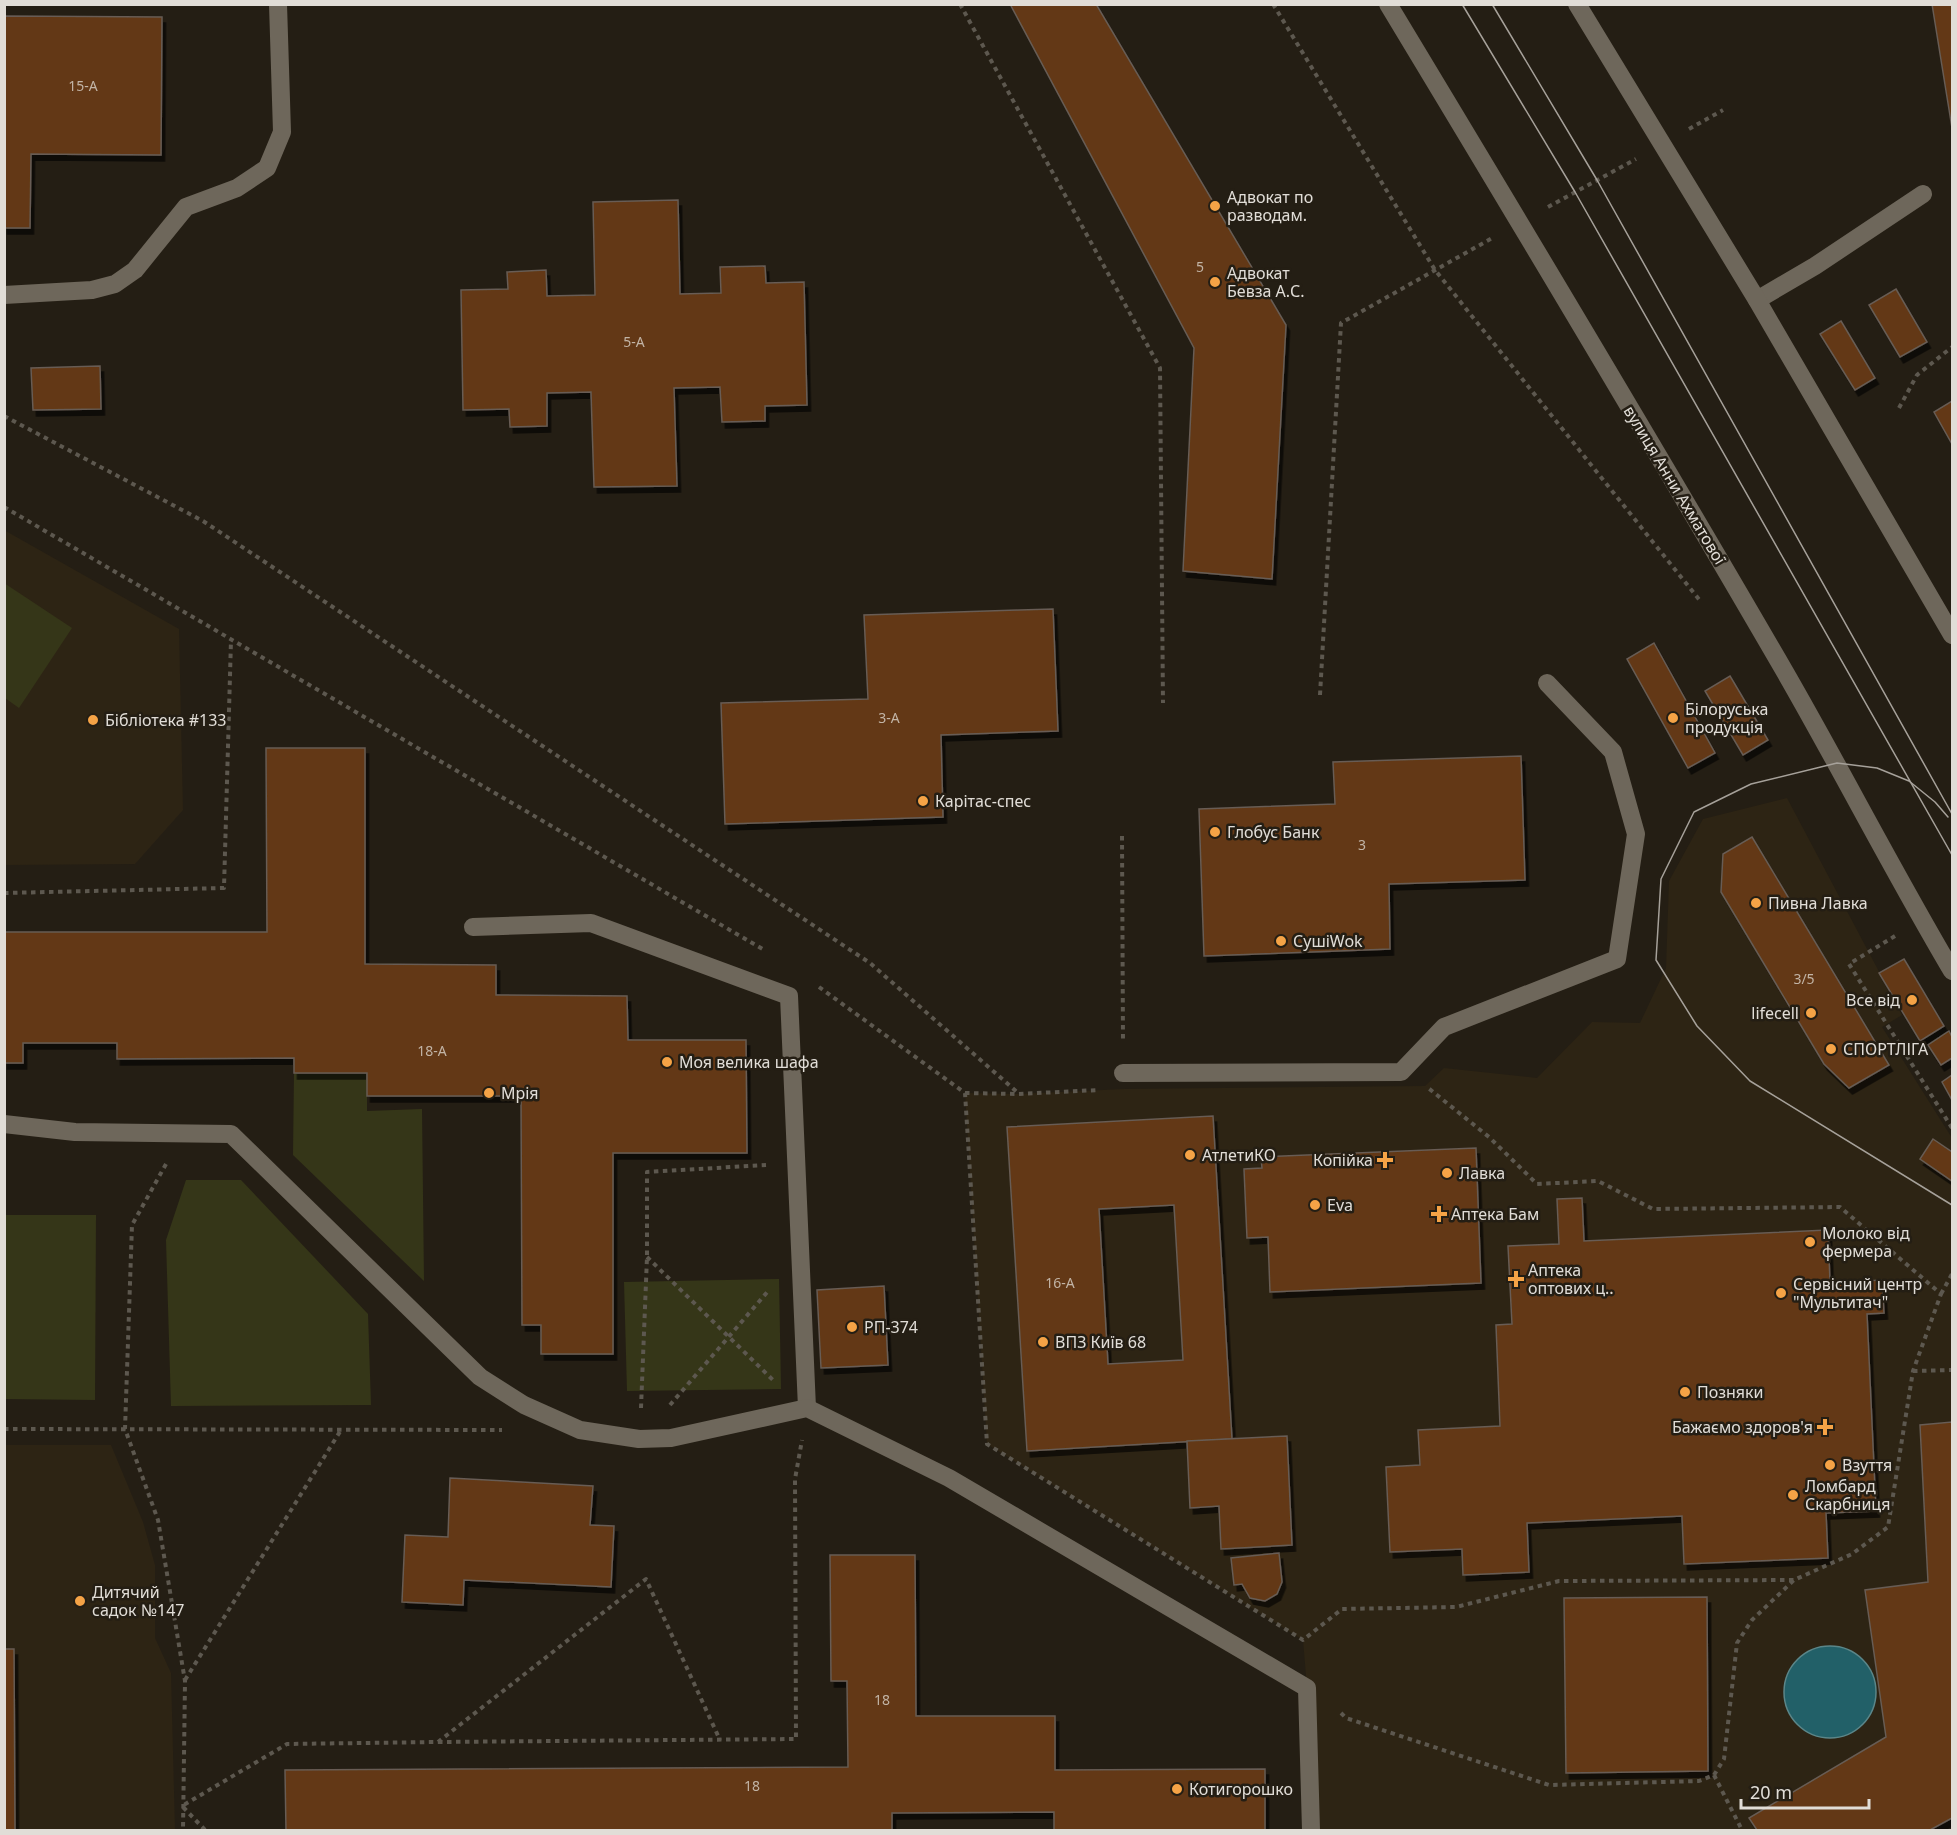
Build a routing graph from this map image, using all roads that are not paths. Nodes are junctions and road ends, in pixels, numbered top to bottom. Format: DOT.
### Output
graph roads {
  1 [pos="278,4"];
  2 [pos="1388,4"];
  3 [pos="1577,4"];
  4 [pos="1923,194"];
  5 [pos="4,295"];
  6 [pos="1757,300"];
  7 [pos="1953,635"];
  8 [pos="1547,683"];
  9 [pos="473,927"];
  10 [pos="1953,971"];
  11 [pos="1123,1073"];
  12 [pos="4,1124"];
  13 [pos="807,1408"];
  14 [pos="1311,1830"];
  1 -- 5 [label="main road"];
  2 -- 10 [label="main road, вулиця Анни Ахматової"];
  3 -- 6 [label="main road"];
  4 -- 6 [label="main road"];
  6 -- 7 [label="main road"];
  8 -- 11 [label="main road"];
  9 -- 13 [label="main road"];
  12 -- 13 [label="main road"];
  13 -- 14 [label="main road"];
}
